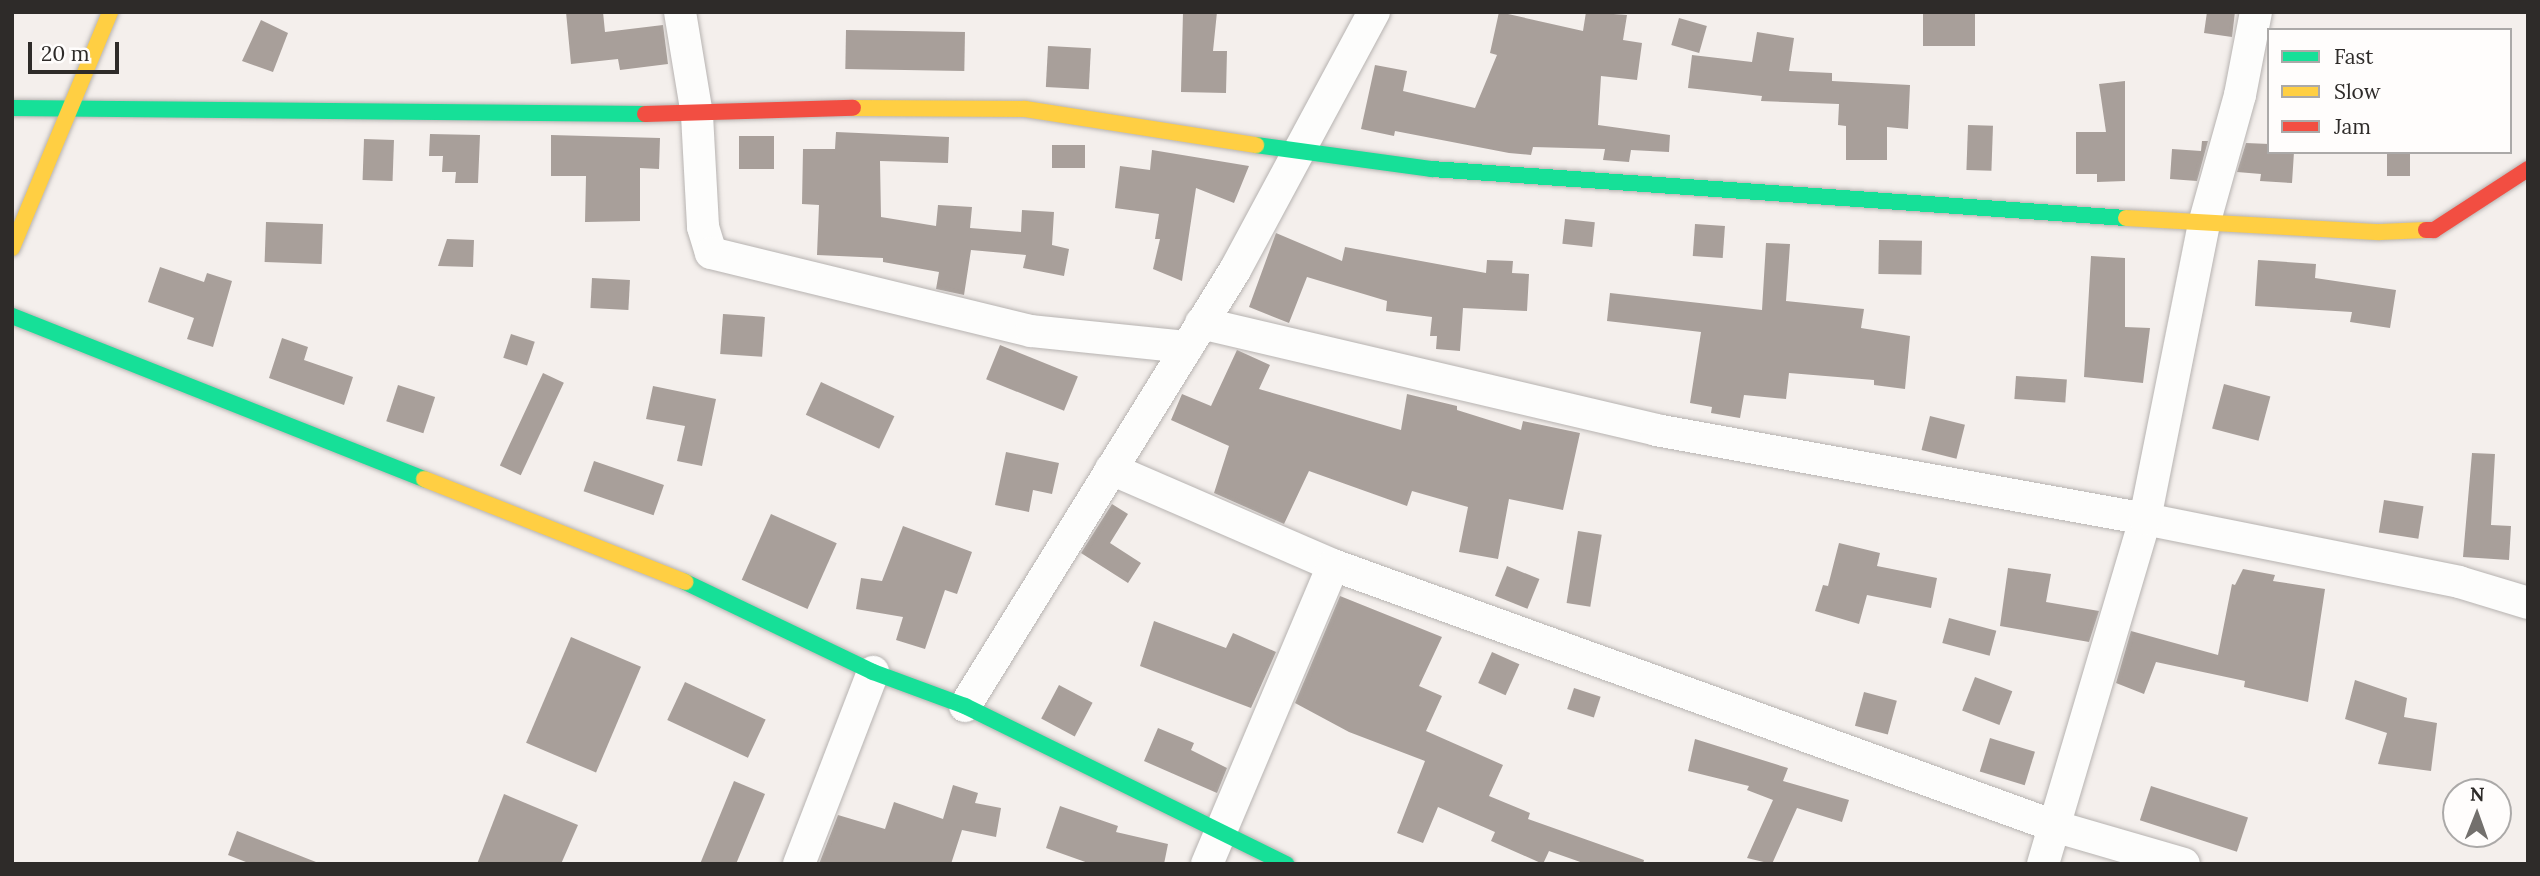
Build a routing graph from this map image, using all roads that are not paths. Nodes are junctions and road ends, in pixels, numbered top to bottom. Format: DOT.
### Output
graph roads {
  1 [pos="110,12"];
  2 [pos="680,12"];
  3 [pos="1374,12"];
  4 [pos="2256,12"];
  5 [pos="71,106"];
  6 [pos="12,108"];
  7 [pos="696,115"];
  8 [pos="1296,153"];
  9 [pos="2528,169"];
  10 [pos="2204,224"];
  11 [pos="12,248"];
  12 [pos="12,316"];
  13 [pos="1194,335"];
  14 [pos="1111,469"];
  15 [pos="2145,519"];
  16 [pos="1333,565"];
  17 [pos="2528,603"];
  18 [pos="873,672"];
  19 [pos="965,706"];
  20 [pos="2057,827"];
  21 [pos="1219,834"];
  22 [pos="799,864"];
  23 [pos="1207,864"];
  24 [pos="1286,864"];
  25 [pos="2043,864"];
  26 [pos="2184,864"];
  1 -- 5 [label="street"];
  2 -- 7 [label="street"];
  3 -- 8 [label="street"];
  4 -- 10 [label="street"];
  5 -- 6 [label="street"];
  5 -- 7 [label="street"];
  5 -- 11 [label="street"];
  7 -- 8 [label="street"];
  7 -- 13 [label="street"];
  8 -- 10 [label="street"];
  8 -- 13 [label="street"];
  9 -- 10 [label="street"];
  10 -- 15 [label="street"];
  12 -- 18 [label="street"];
  13 -- 14 [label="street"];
  13 -- 15 [label="street"];
  14 -- 16 [label="street"];
  14 -- 19 [label="street"];
  15 -- 17 [label="street"];
  15 -- 20 [label="street"];
  16 -- 20 [label="street"];
  16 -- 21 [label="street"];
  18 -- 19 [label="street"];
  18 -- 22 [label="street"];
  19 -- 21 [label="street"];
  20 -- 25 [label="street"];
  20 -- 26 [label="street"];
  21 -- 23 [label="street"];
  21 -- 24 [label="street"];
}
